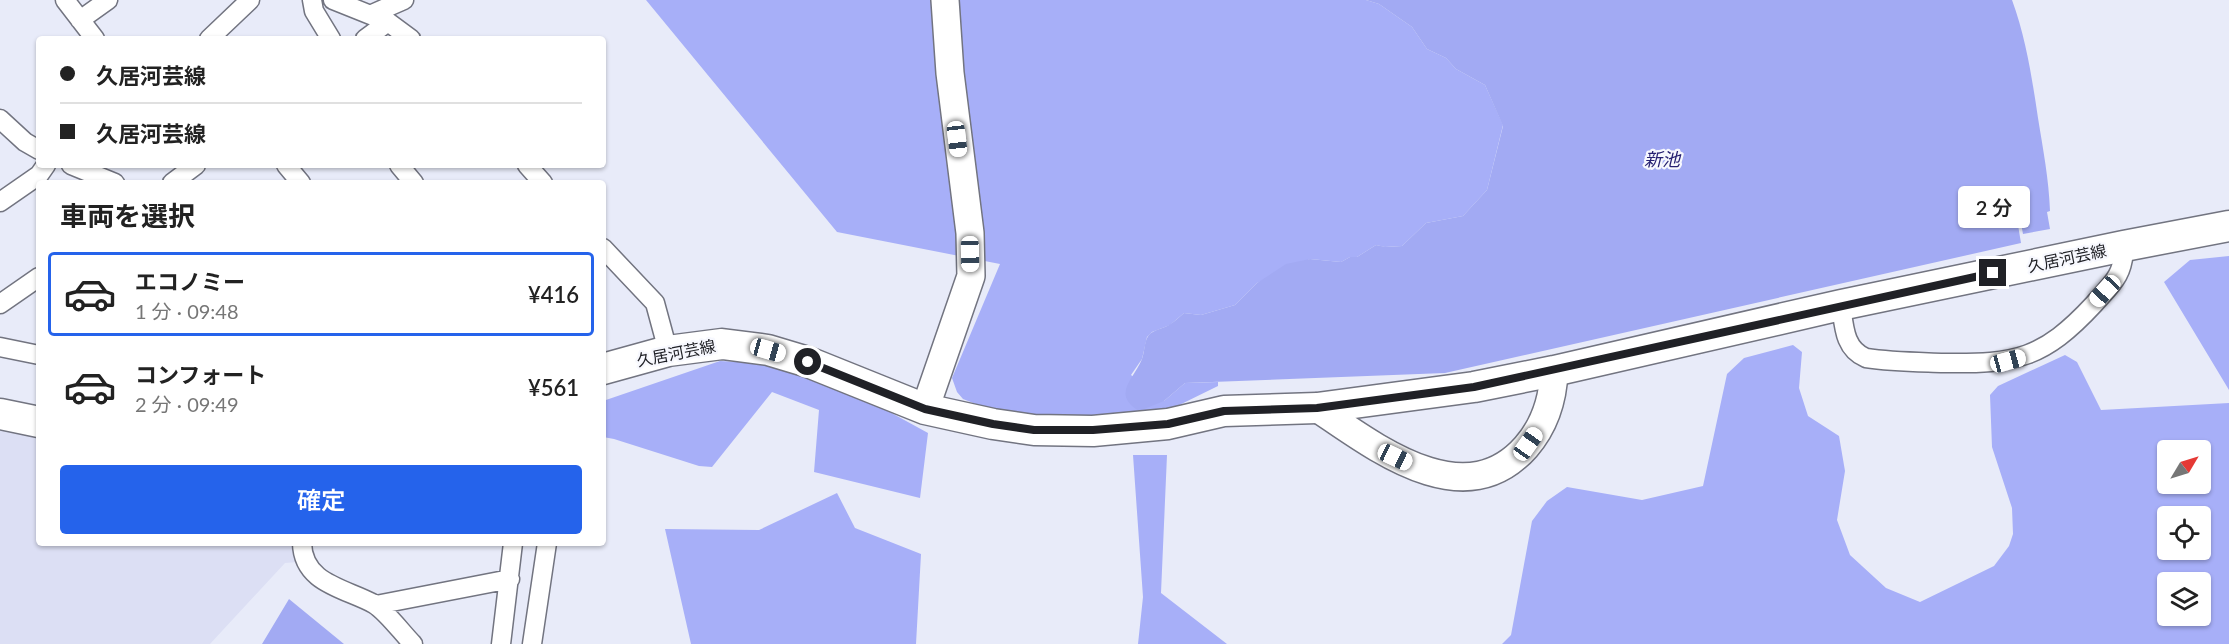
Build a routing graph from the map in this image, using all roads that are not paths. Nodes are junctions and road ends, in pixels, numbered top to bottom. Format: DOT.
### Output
graph roads {
  1 [pos="65,0"];
  2 [pos="108,0"];
  3 [pos="250,0"];
  4 [pos="312,0"];
  5 [pos="333,0"];
  6 [pos="404,0"];
  7 [pos="945,0"];
  8 [pos="380,18"];
  9 [pos="80,20"];
  10 [pos="93,36"];
  11 [pos="212,36"];
  12 [pos="329,36"];
  13 [pos="367,36"];
  14 [pos="407,36"];
  15 [pos="0,119"];
  16 [pos="36,148"];
  17 [pos="44,168"];
  18 [pos="78,168"];
  19 [pos="192,168"];
  20 [pos="289,168"];
  21 [pos="402,168"];
  22 [pos="530,168"];
  23 [pos="108,180"];
  24 [pos="176,180"];
  25 [pos="299,180"];
  26 [pos="412,180"];
  27 [pos="540,180"];
  28 [pos="0,202"];
  29 [pos="2229,226"];
  30 [pos="2124,246"];
  31 [pos="606,251"];
  32 [pos="36,279"];
  33 [pos="0,304"];
  34 [pos="1841,305"];
  35 [pos="0,347"];
  36 [pos="668,351"];
  37 [pos="36,354"];
  38 [pos="606,368"];
  39 [pos="1554,371"];
  40 [pos="1317,408"];
  41 [pos="925,409"];
  42 [pos="0,414"];
  43 [pos="36,421"];
  44 [pos="302,546"];
  45 [pos="513,546"];
  46 [pos="547,546"];
  47 [pos="510,579"];
  48 [pos="376,605"];
  49 [pos="413,644"];
  50 [pos="501,644"];
  51 [pos="532,644"];
  1 -- 9 [label="street"];
  2 -- 9 [label="street"];
  3 -- 11 [label="street"];
  4 -- 12 [label="street"];
  5 -- 8 [label="street"];
  6 -- 8 [label="street"];
  7 -- 41 [label="street"];
  8 -- 13 [label="street"];
  8 -- 14 [label="street"];
  9 -- 10 [label="street"];
  15 -- 16 [label="street"];
  17 -- 28 [label="street"];
  18 -- 23 [label="street"];
  19 -- 24 [label="street"];
  20 -- 25 [label="street"];
  21 -- 26 [label="street"];
  22 -- 27 [label="street"];
  29 -- 30 [label="main road, 久居河芸線"];
  30 -- 34 [label="main road, 久居河芸線"];
  30 -- 34 [label="street"];
  31 -- 36 [label="street"];
  32 -- 33 [label="street"];
  34 -- 39 [label="main road, 久居河芸線"];
  35 -- 37 [label="street"];
  36 -- 38 [label="main road, 久居河芸線"];
  36 -- 41 [label="main road, 久居河芸線"];
  39 -- 40 [label="main road, 久居河芸線"];
  39 -- 40 [label="street"];
  40 -- 41 [label="main road, 久居河芸線"];
  42 -- 43 [label="main road"];
  44 -- 48 [label="street"];
  45 -- 47 [label="street"];
  46 -- 51 [label="street"];
  47 -- 48 [label="street"];
  47 -- 50 [label="street"];
  48 -- 49 [label="street"];
}
